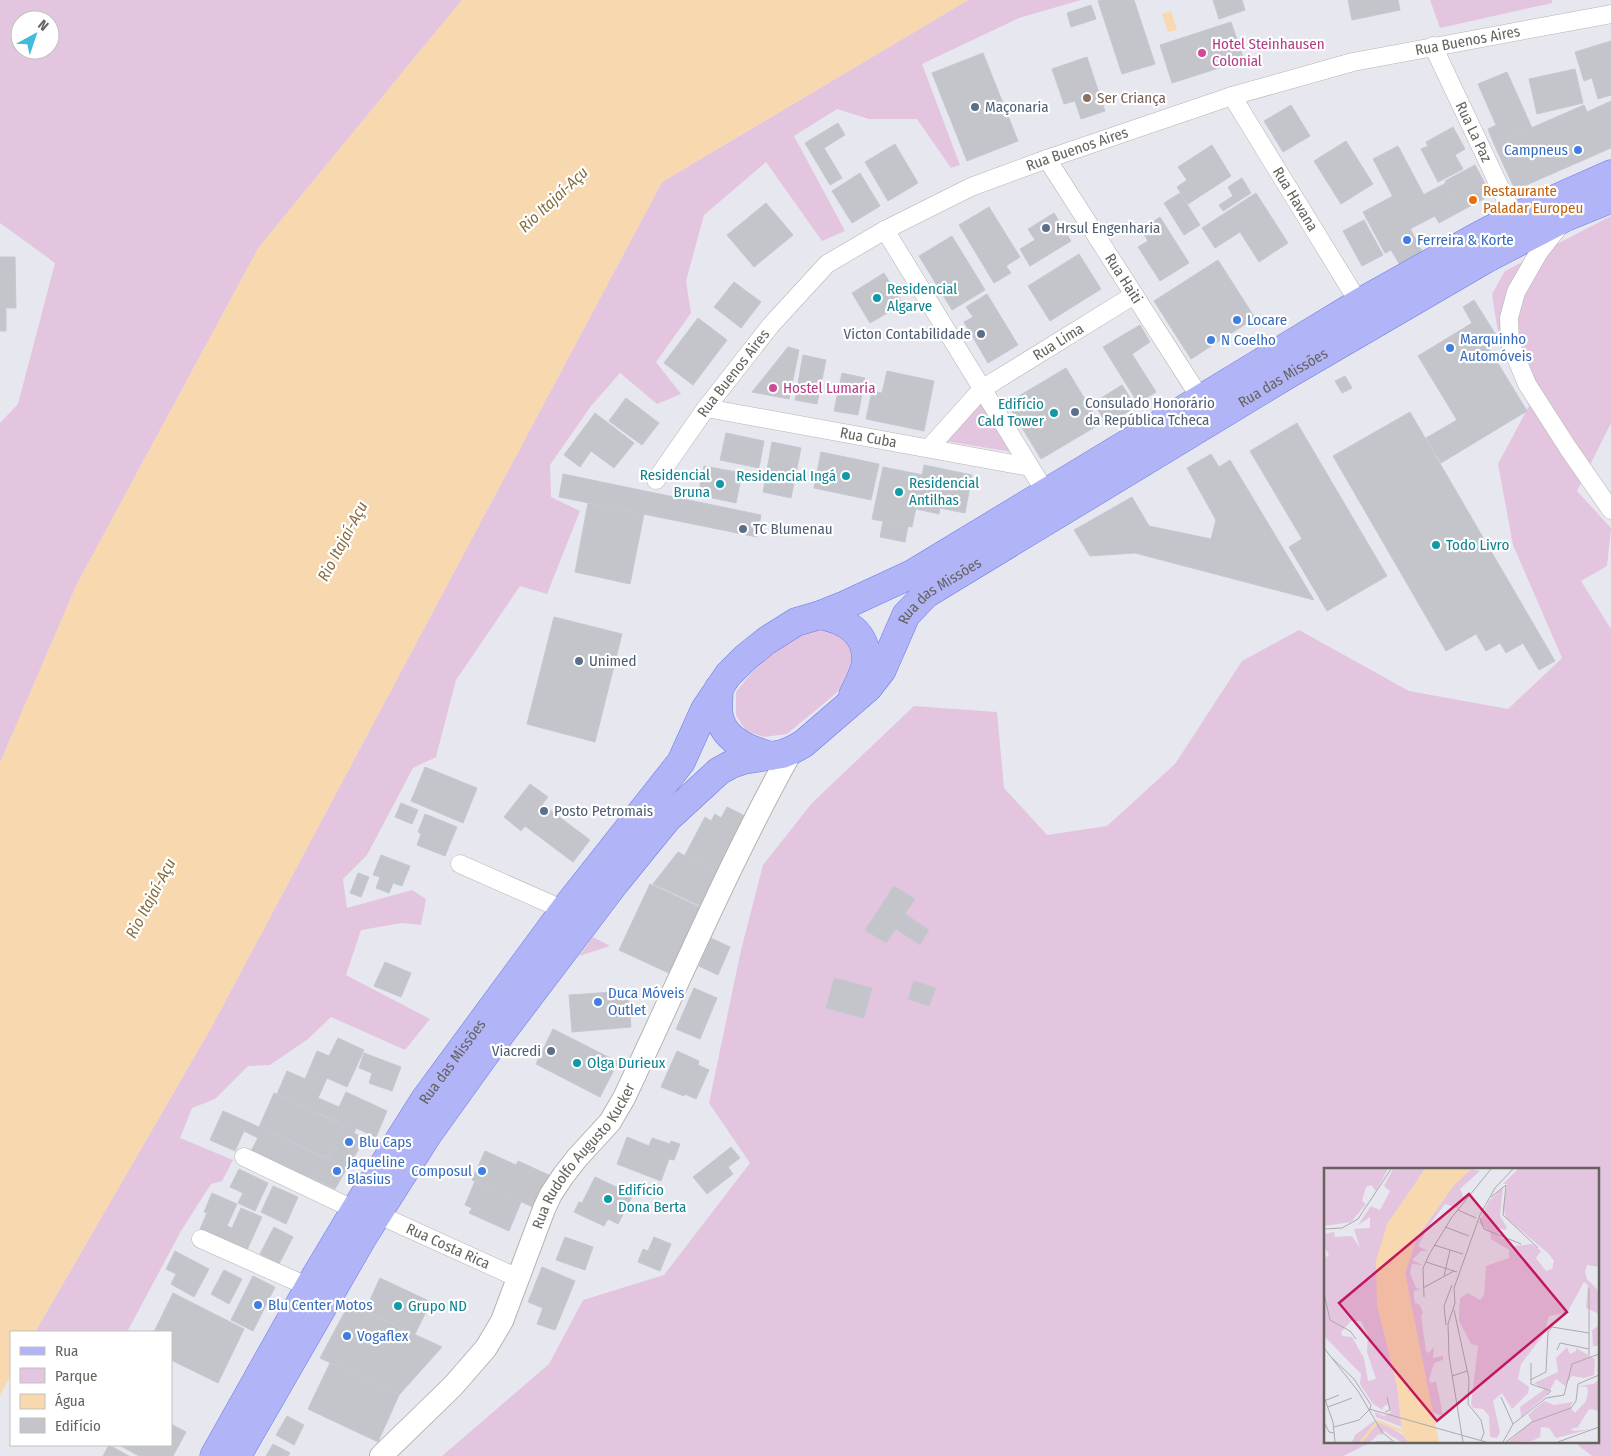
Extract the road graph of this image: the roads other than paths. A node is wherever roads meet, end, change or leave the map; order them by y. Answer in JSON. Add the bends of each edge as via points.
{"nodes":[{"id":1,"x":1611,"y":14,"type":"edge"},
{"id":2,"x":1433,"y":46,"type":"junction"},
{"id":3,"x":1232,"y":96,"type":"junction"},
{"id":4,"x":1047,"y":159,"type":"junction"},
{"id":5,"x":1611,"y":174,"type":"edge"},
{"id":6,"x":1611,"y":199,"type":"edge"},
{"id":7,"x":1514,"y":217,"type":"junction"},
{"id":8,"x":1566,"y":217,"type":"junction"},
{"id":9,"x":885,"y":230,"type":"junction"},
{"id":10,"x":1134,"y":295,"type":"junction"},
{"id":11,"x":1360,"y":304,"type":"junction"},
{"id":12,"x":1353,"y":337,"type":"junction"},
{"id":13,"x":982,"y":388,"type":"junction"},
{"id":14,"x":1201,"y":399,"type":"junction"},
{"id":15,"x":706,"y":408,"type":"junction"},
{"id":16,"x":929,"y":448,"type":"junction"},
{"id":17,"x":1030,"y":467,"type":"junction"},
{"id":18,"x":656,"y":480,"type":"dead end"},
{"id":19,"x":1046,"y":493,"type":"junction"},
{"id":20,"x":1611,"y":510,"type":"edge"},
{"id":21,"x":820,"y":615,"type":"junction"},
{"id":22,"x":719,"y":688,"type":"junction"},
{"id":23,"x":848,"y":705,"type":"junction"},
{"id":24,"x":781,"y":753,"type":"junction"},
{"id":25,"x":460,"y":864,"type":"dead end"},
{"id":26,"x":564,"y":910,"type":"junction"},
{"id":27,"x":244,"y":1157,"type":"dead end"},
{"id":28,"x":366,"y":1212,"type":"junction"},
{"id":29,"x":201,"y":1239,"type":"dead end"},
{"id":30,"x":518,"y":1278,"type":"junction"},
{"id":31,"x":309,"y":1287,"type":"junction"},
{"id":32,"x":214,"y":1456,"type":"edge"},
{"id":33,"x":237,"y":1456,"type":"edge"},
{"id":34,"x":381,"y":1456,"type":"edge"}],
"edges":[{"from":1,"to":2,"type":"street","name":"Rua Buenos Aires"},
{"from":2,"to":3,"type":"street","name":"Rua Buenos Aires","via":[[1353,62]]},
{"from":2,"to":7,"type":"street","name":"Rua La Paz"},
{"from":3,"to":4,"type":"street","name":"Rua Buenos Aires"},
{"from":3,"to":11,"type":"street","name":"Rua Havana"},
{"from":4,"to":9,"type":"street","name":"Rua Buenos Aires","via":[[971,187]]},
{"from":4,"to":10,"type":"street","name":"Rua Haiti"},
{"from":5,"to":7,"type":"main road","name":"Rua das Missões"},
{"from":6,"to":8,"type":"main road","name":"Rua das Missões"},
{"from":7,"to":11,"type":"main road","name":"Rua das Missões"},
{"from":8,"to":12,"type":"main road","name":"Rua das Missões","via":[[1486,259]]},
{"from":8,"to":20,"type":"street","via":[[1539,252],[1516,292],[1509,318],[1510,343],[1527,384]]},
{"from":9,"to":13,"type":"street"},
{"from":9,"to":15,"type":"street","name":"Rua Buenos Aires","via":[[827,264],[771,325]]},
{"from":10,"to":13,"type":"street","name":"Rua Lima"},
{"from":10,"to":14,"type":"street","name":"Rua Haiti"},
{"from":11,"to":12,"type":"main road","via":[[1360,318]]},
{"from":11,"to":14,"type":"main road","name":"Rua das Missões"},
{"from":12,"to":23,"type":"main road","name":"Rua das Missões","via":[[926,594],[906,615],[882,670],[868,688]]},
{"from":13,"to":16,"type":"street","name":"Rua Lima"},
{"from":13,"to":17,"type":"street"},
{"from":14,"to":19,"type":"main road","name":"Rua das Missões"},
{"from":15,"to":16,"type":"street","name":"Rua Cuba"},
{"from":15,"to":18,"type":"street","name":"Rua Buenos Aires"},
{"from":16,"to":17,"type":"street","name":"Rua Cuba"},
{"from":17,"to":19,"type":"street"},
{"from":19,"to":21,"type":"main road","name":"Rua das Missões","via":[[912,574]]},
{"from":21,"to":22,"type":"main road","via":[[796,622],[766,641],[746,657]]},
{"from":21,"to":23,"type":"main road","via":[[837,618],[849,625],[864,648],[866,662]]},
{"from":22,"to":24,"type":"main road","via":[[720,715],[725,730],[753,751]]},
{"from":22,"to":26,"type":"main road","name":"Rua das Missões","via":[[705,709],[681,762]]},
{"from":23,"to":24,"type":"main road","via":[[803,744]]},
{"from":24,"to":28,"type":"main road","name":"Rua das Missões","via":[[744,760],[719,771],[667,819]]},
{"from":24,"to":30,"type":"street","name":"Rua Rudolfo Augusto Kucker","via":[[770,790],[624,1098],[610,1122],[577,1158],[551,1194]]},
{"from":25,"to":26,"type":"street"},
{"from":26,"to":28,"type":"main road","name":"Rua das Missões","via":[[425,1099]]},
{"from":27,"to":28,"type":"street","name":"Rua Costa Rica"},
{"from":28,"to":30,"type":"street","name":"Rua Costa Rica"},
{"from":28,"to":31,"type":"main road","name":"Rua das Missões"},
{"from":28,"to":33,"type":"main road","name":"Rua das Missões","via":[[309,1328]]},
{"from":29,"to":31,"type":"street"},
{"from":30,"to":34,"type":"street","name":"Rua Rudolfo Augusto Kucker","via":[[502,1321],[486,1348],[453,1386]]},
{"from":31,"to":32,"type":"main road","name":"Rua das Missões"}]}
